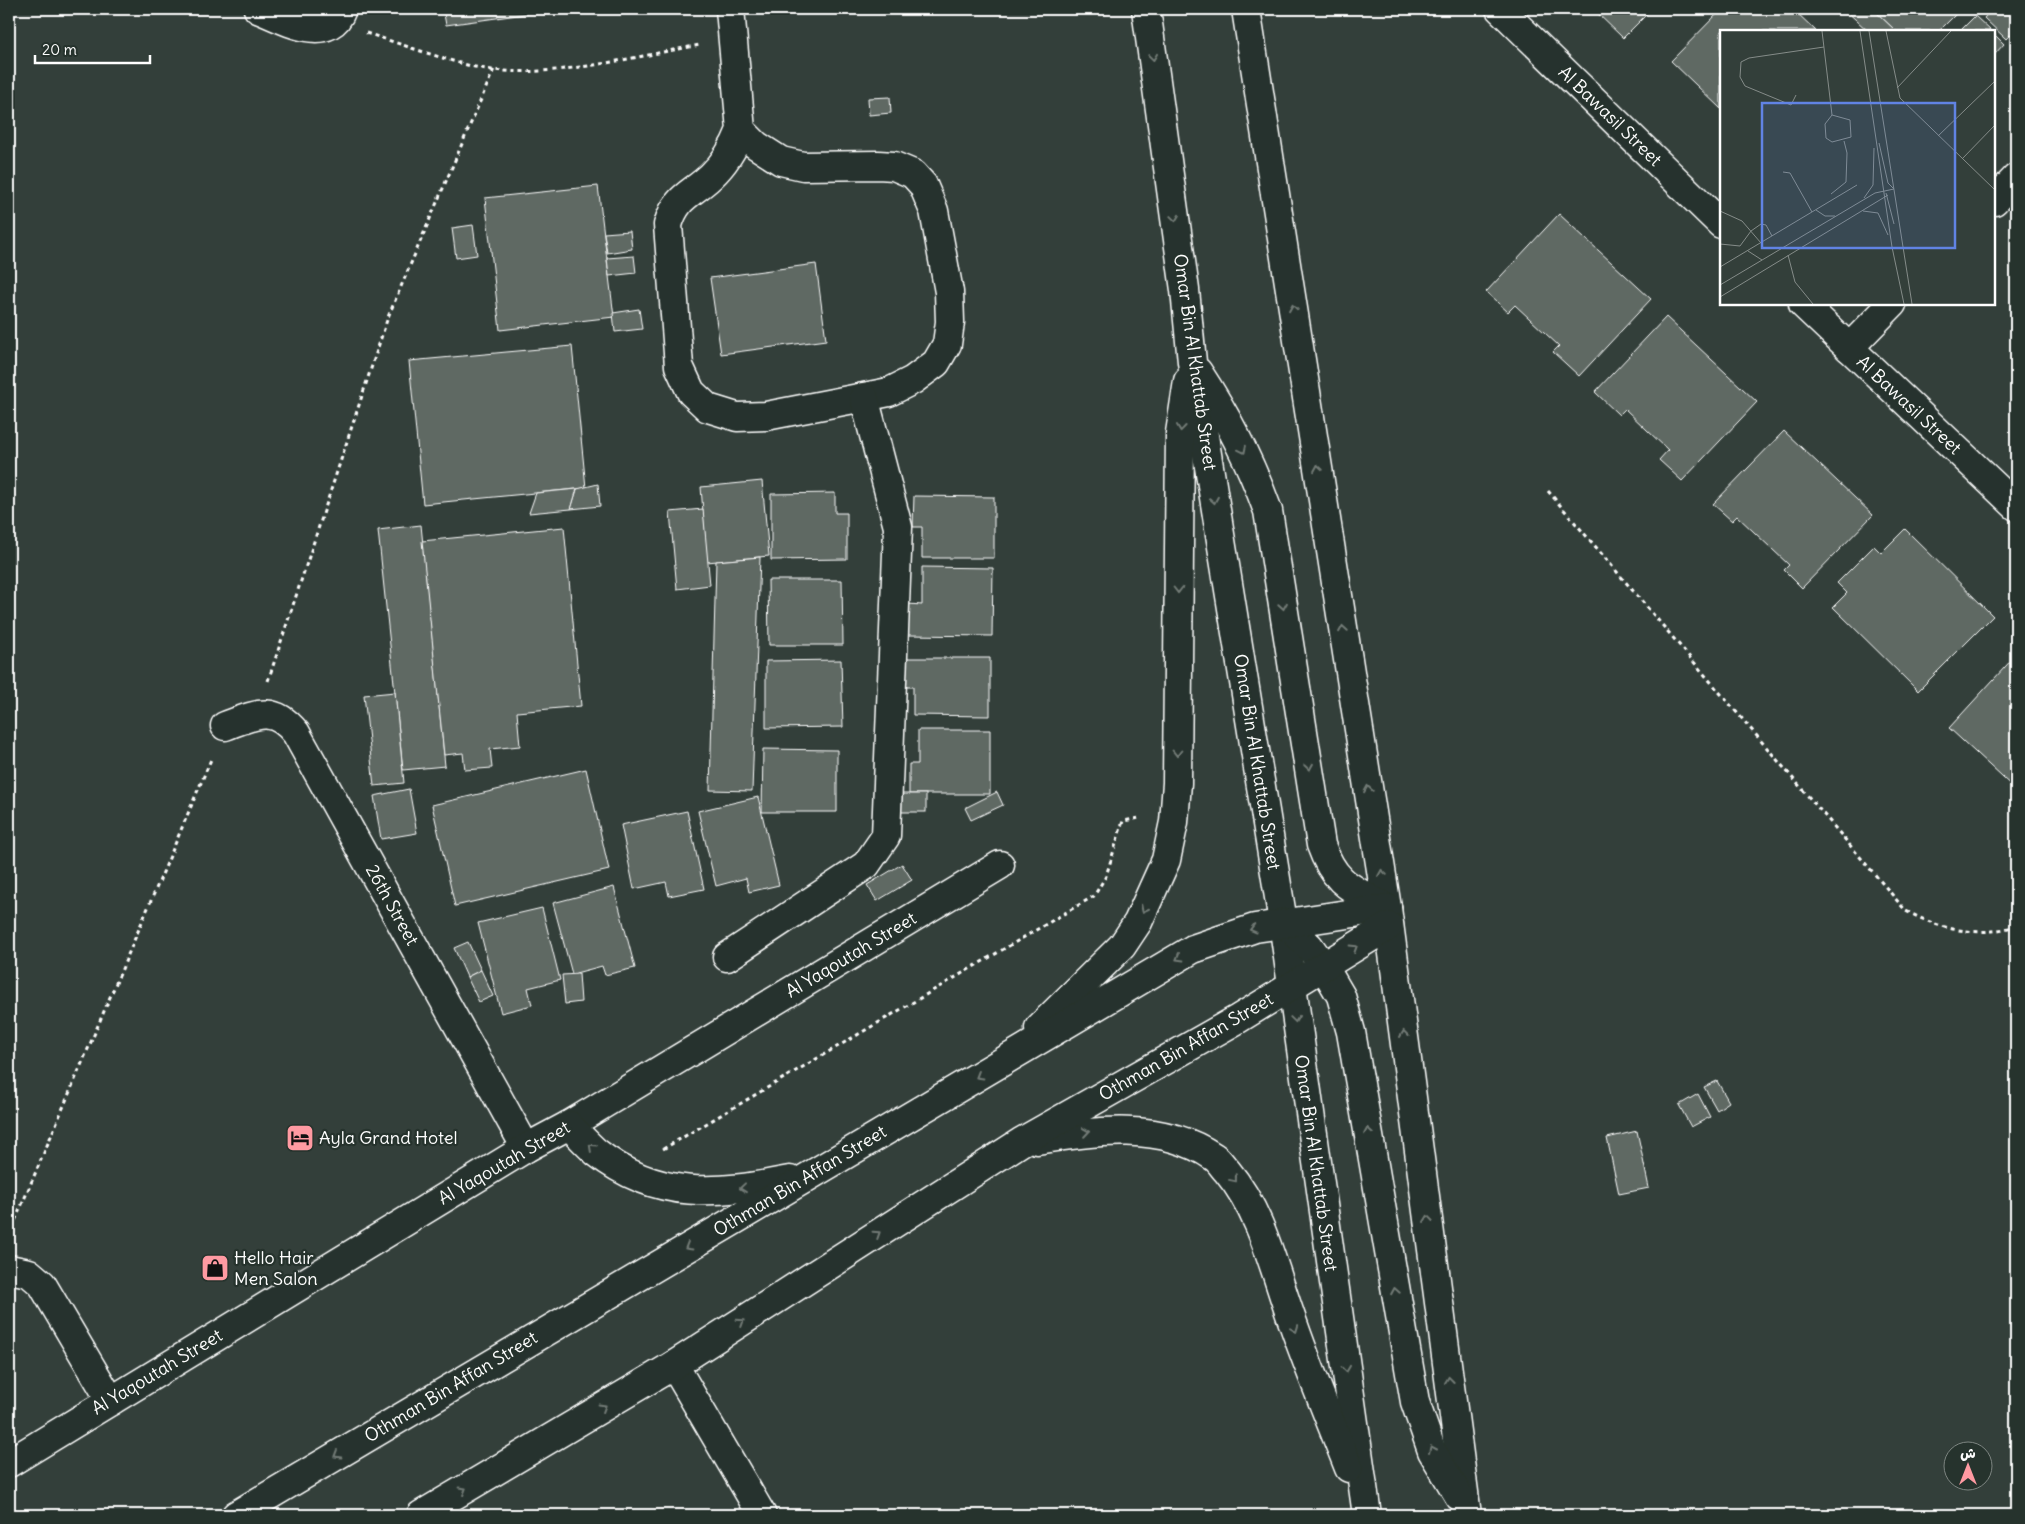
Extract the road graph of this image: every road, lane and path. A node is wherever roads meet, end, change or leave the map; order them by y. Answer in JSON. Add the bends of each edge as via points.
{"nodes":[{"id":1,"x":258,"y":9,"type":"edge"},
{"id":2,"x":730,"y":9,"type":"edge"},
{"id":3,"x":1146,"y":9,"type":"edge"},
{"id":4,"x":1246,"y":9,"type":"edge"},
{"id":5,"x":1500,"y":9,"type":"edge"},
{"id":6,"x":339,"y":16,"type":"edge"},
{"id":7,"x":733,"y":39,"type":"junction"},
{"id":8,"x":494,"y":69,"type":"junction"},
{"id":9,"x":741,"y":130,"type":"junction"},
{"id":10,"x":2016,"y":178,"type":"edge"},
{"id":11,"x":1995,"y":200,"type":"edge"},
{"id":12,"x":1720,"y":223,"type":"edge"},
{"id":13,"x":1804,"y":305,"type":"edge"},
{"id":14,"x":1891,"y":305,"type":"edge"},
{"id":15,"x":1848,"y":348,"type":"junction"},
{"id":16,"x":1192,"y":362,"type":"junction"},
{"id":17,"x":864,"y":397,"type":"junction"},
{"id":18,"x":1548,"y":491,"type":"dead end"},
{"id":19,"x":2016,"y":506,"type":"edge"},
{"id":20,"x":256,"y":715,"type":"junction"},
{"id":21,"x":225,"y":726,"type":"joint"},
{"id":22,"x":1174,"y":822,"type":"junction"},
{"id":23,"x":1000,"y":865,"type":"dead end"},
{"id":24,"x":1388,"y":917,"type":"junction"},
{"id":25,"x":1283,"y":922,"type":"junction"},
{"id":26,"x":2016,"y":926,"type":"edge"},
{"id":27,"x":727,"y":957,"type":"dead end"},
{"id":28,"x":1324,"y":967,"type":"junction"},
{"id":29,"x":1290,"y":986,"type":"junction"},
{"id":30,"x":1009,"y":1058,"type":"junction"},
{"id":31,"x":569,"y":1125,"type":"junction"},
{"id":32,"x":1021,"y":1142,"type":"junction"},
{"id":33,"x":526,"y":1148,"type":"junction"},
{"id":34,"x":625,"y":1172,"type":"junction"},
{"id":35,"x":809,"y":1176,"type":"junction"},
{"id":36,"x":9,"y":1235,"type":"edge"},
{"id":37,"x":9,"y":1269,"type":"edge"},
{"id":38,"x":674,"y":1365,"type":"junction"},
{"id":39,"x":111,"y":1401,"type":"junction"},
{"id":40,"x":9,"y":1463,"type":"edge"},
{"id":41,"x":1466,"y":1511,"type":"edge"},
{"id":42,"x":1367,"y":1514,"type":"edge"},
{"id":43,"x":236,"y":1515,"type":"edge"},
{"id":44,"x":421,"y":1515,"type":"edge"},
{"id":45,"x":762,"y":1515,"type":"edge"}],
"edges":[{"from":1,"to":6,"type":"main road","via":[[308,28],[326,28]]},
{"from":2,"to":7,"type":"main road"},
{"from":3,"to":16,"type":"main road","name":"Omar Bin Al Khattab Street","one_way":true},
{"from":24,"to":4,"type":"main road","one_way":true},
{"from":5,"to":12,"type":"main road","name":"Al Bawasil Street"},
{"from":6,"to":8,"type":"path","via":[[472,66]]},
{"from":7,"to":8,"type":"path","via":[[562,69]]},
{"from":7,"to":9,"type":"main road"},
{"from":8,"to":20,"type":"path","via":[[388,317]]},
{"from":9,"to":17,"type":"main road","via":[[756,145],[781,161],[803,166],[894,166],[913,174],[923,185],[934,211],[949,292],[947,344],[936,363],[913,380],[889,392]]},
{"from":9,"to":17,"type":"main road","via":[[724,163],[673,209],[668,225],[679,366],[683,375],[692,392],[708,408],[737,417],[766,416]]},
{"from":10,"to":11,"type":"main road"},
{"from":13,"to":15,"type":"main road","name":"Al Bawasil Street"},
{"from":14,"to":15,"type":"main road"},
{"from":15,"to":19,"type":"main road","name":"Al Bawasil Street"},
{"from":16,"to":22,"type":"main road","one_way":true,"via":[[1184,394],[1180,433]]},
{"from":16,"to":24,"type":"main road","one_way":true,"via":[[1227,417],[1268,511],[1321,844],[1327,863],[1340,880]]},
{"from":16,"to":25,"type":"main road","name":"Omar Bin Al Khattab Street","one_way":true},
{"from":17,"to":27,"type":"main road","via":[[898,527],[886,836],[866,865]]},
{"from":18,"to":26,"type":"path","via":[[1906,911],[1950,930],[1974,933]]},
{"from":20,"to":21,"type":"main road","name":"26th Street"},
{"from":20,"to":33,"type":"main road","name":"26th Street","via":[[280,717],[296,734]]},
{"from":21,"to":36,"type":"path"},
{"from":22,"to":30,"type":"main road","one_way":true,"via":[[1158,881],[1122,946]]},
{"from":22,"to":34,"type":"path","via":[[1134,818],[1123,821],[1106,876],[1094,896]]},
{"from":23,"to":31,"type":"main road","name":"Al Yaqoutah Street"},
{"from":24,"to":25,"type":"main road","name":"Othman Bin Affan Street"},
{"from":28,"to":24,"type":"main road","name":"Othman Bin Affan Street","one_way":true},
{"from":41,"to":24,"type":"main road","one_way":true},
{"from":25,"to":28,"type":"main road","via":[[1309,946]]},
{"from":25,"to":29,"type":"main road","name":"Omar Bin Al Khattab Street"},
{"from":25,"to":30,"type":"main road","name":"Othman Bin Affan Street","one_way":true,"via":[[1193,949]]},
{"from":28,"to":29,"type":"main road","name":"Othman Bin Affan Street"},
{"from":41,"to":28,"type":"main road","one_way":true,"via":[[1432,1451],[1415,1402],[1351,1032],[1341,996]]},
{"from":29,"to":32,"type":"main road","name":"Othman Bin Affan Street","via":[[1238,1020]]},
{"from":29,"to":42,"type":"main road","name":"Omar Bin Al Khattab Street","one_way":true},
{"from":30,"to":35,"type":"main road","name":"Othman Bin Affan Street","one_way":true},
{"from":31,"to":33,"type":"main road","name":"Al Yaqoutah Street"},
{"from":34,"to":31,"type":"main road","one_way":true,"via":[[596,1152]]},
{"from":38,"to":32,"type":"main road","name":"Othman Bin Affan Street","one_way":true},
{"from":32,"to":42,"type":"main road","one_way":true,"via":[[1094,1131],[1138,1131],[1183,1142],[1215,1157],[1242,1189],[1264,1235],[1293,1323]]},
{"from":33,"to":39,"type":"main road","name":"Al Yaqoutah Street"},
{"from":35,"to":34,"type":"main road","one_way":true,"via":[[706,1192],[660,1186]]},
{"from":35,"to":43,"type":"main road","name":"Othman Bin Affan Street","one_way":true},
{"from":37,"to":39,"type":"main road","via":[[29,1273],[42,1284]]},
{"from":44,"to":38,"type":"main road","name":"Othman Bin Affan Street","one_way":true},
{"from":38,"to":45,"type":"main road"},
{"from":39,"to":40,"type":"main road","name":"Al Yaqoutah Street"}]}
